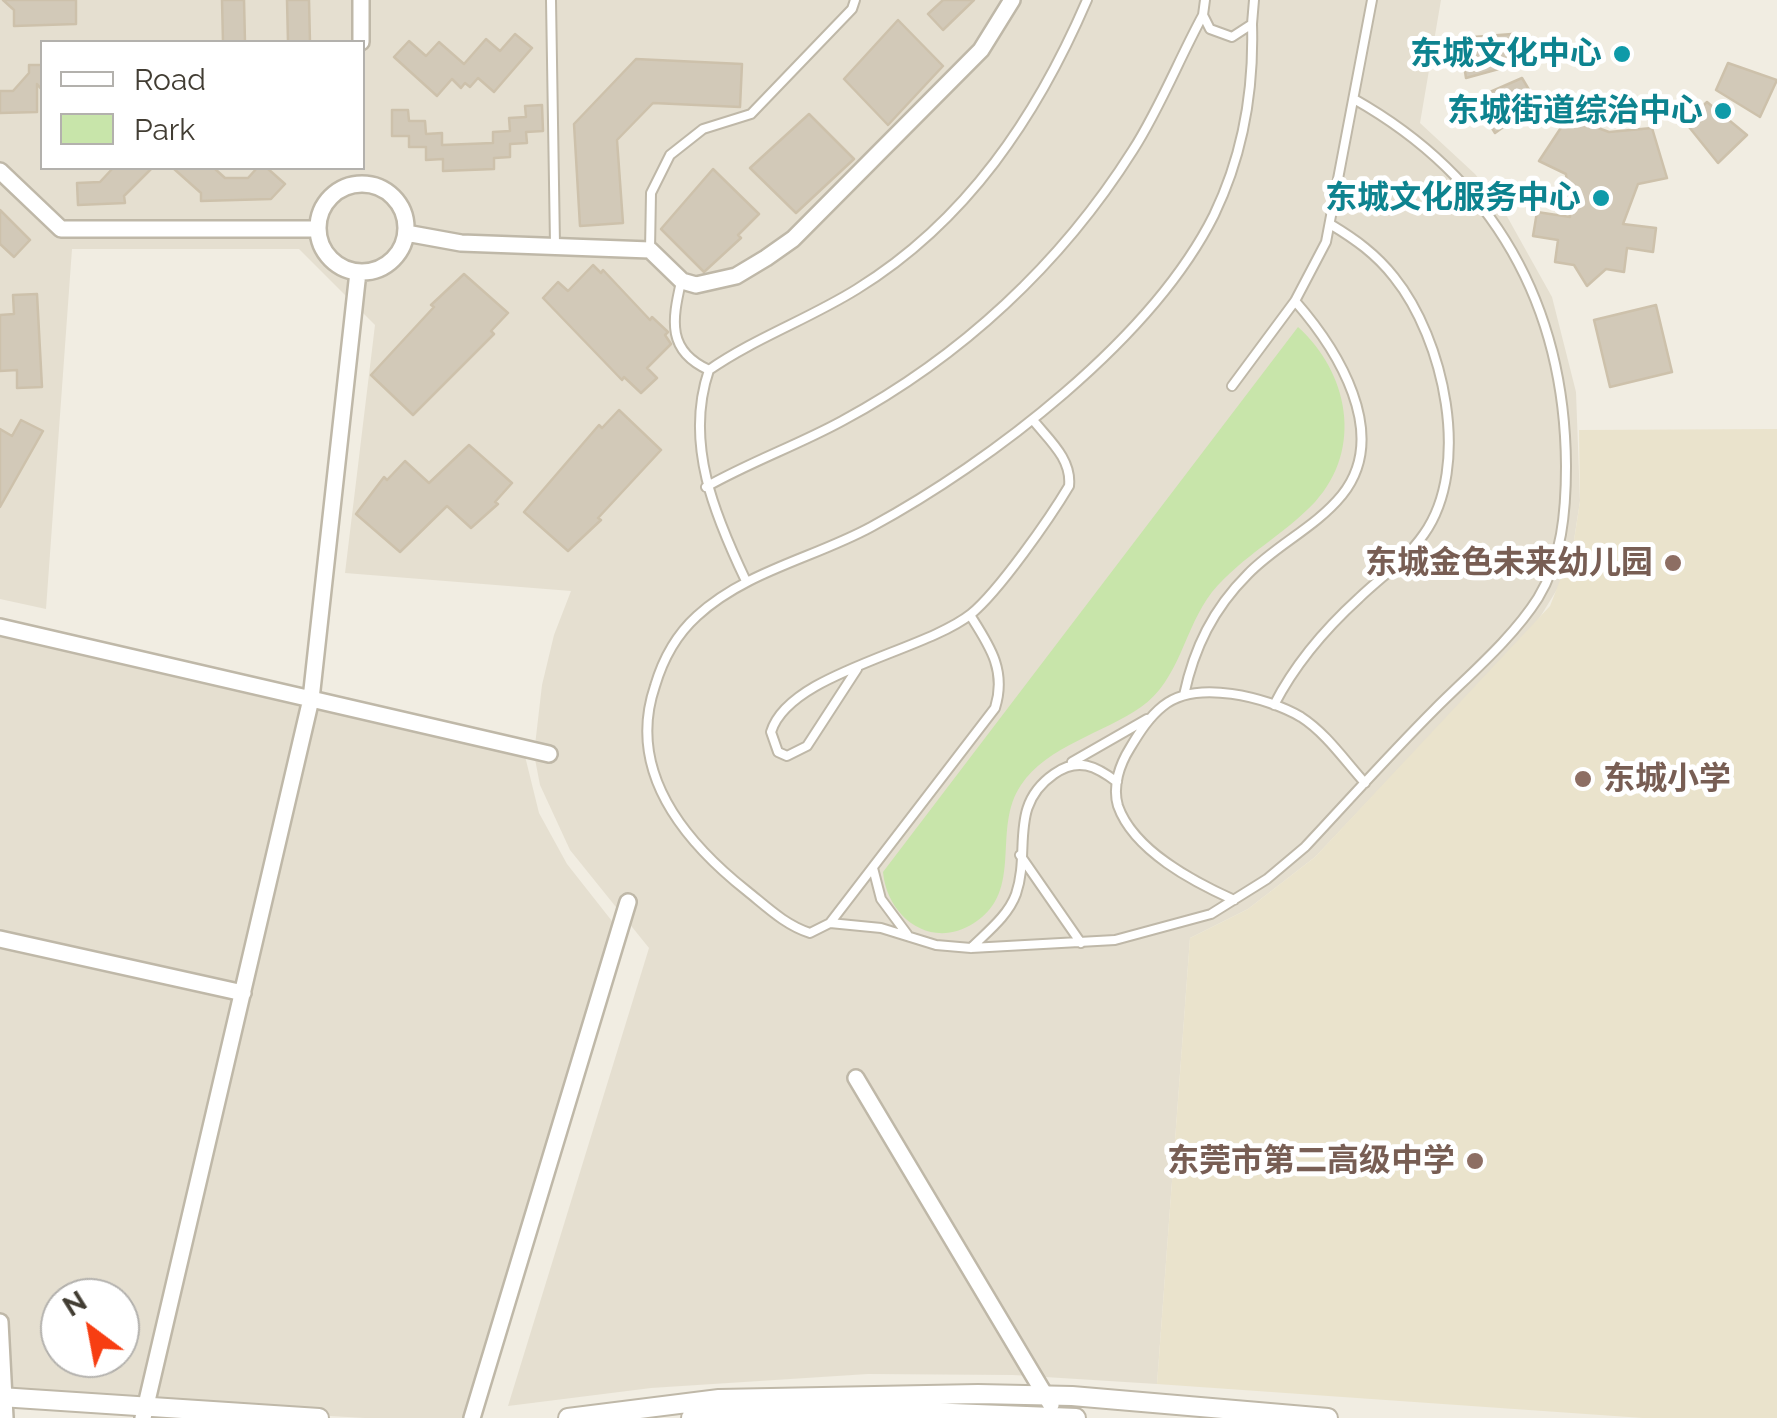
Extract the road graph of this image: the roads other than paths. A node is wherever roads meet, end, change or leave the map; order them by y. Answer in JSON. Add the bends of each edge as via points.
{"nodes":[{"id":1,"x":361,"y":0,"type":"edge"},
{"id":2,"x":551,"y":0,"type":"edge"},
{"id":3,"x":855,"y":0,"type":"edge"},
{"id":4,"x":1012,"y":0,"type":"edge"},
{"id":5,"x":1087,"y":0,"type":"edge"},
{"id":6,"x":1205,"y":0,"type":"edge"},
{"id":7,"x":1254,"y":0,"type":"edge"},
{"id":8,"x":1372,"y":0,"type":"edge"},
{"id":9,"x":1203,"y":15,"type":"junction"},
{"id":10,"x":1252,"y":24,"type":"junction"},
{"id":11,"x":361,"y":40,"type":"edge"},
{"id":12,"x":1354,"y":99,"type":"junction"},
{"id":13,"x":361,"y":170,"type":"edge"},
{"id":14,"x":0,"y":171,"type":"edge"},
{"id":15,"x":361,"y":185,"type":"junction"},
{"id":16,"x":1330,"y":224,"type":"junction"},
{"id":17,"x":318,"y":228,"type":"junction"},
{"id":18,"x":406,"y":233,"type":"junction"},
{"id":19,"x":554,"y":244,"type":"junction"},
{"id":20,"x":650,"y":250,"type":"junction"},
{"id":21,"x":358,"y":272,"type":"junction"},
{"id":22,"x":682,"y":281,"type":"junction"},
{"id":23,"x":1296,"y":301,"type":"junction"},
{"id":24,"x":709,"y":370,"type":"junction"},
{"id":25,"x":1232,"y":386,"type":"dead end"},
{"id":26,"x":1032,"y":420,"type":"junction"},
{"id":27,"x":706,"y":487,"type":"junction"},
{"id":28,"x":746,"y":581,"type":"junction"},
{"id":29,"x":970,"y":614,"type":"junction"},
{"id":30,"x":0,"y":627,"type":"edge"},
{"id":31,"x":857,"y":669,"type":"junction"},
{"id":32,"x":1184,"y":694,"type":"junction"},
{"id":33,"x":311,"y":699,"type":"junction"},
{"id":34,"x":1274,"y":705,"type":"junction"},
{"id":35,"x":1151,"y":717,"type":"junction"},
{"id":36,"x":548,"y":754,"type":"dead end"},
{"id":37,"x":1062,"y":768,"type":"junction"},
{"id":38,"x":1116,"y":782,"type":"junction"},
{"id":39,"x":1364,"y":783,"type":"junction"},
{"id":40,"x":1020,"y":856,"type":"junction"},
{"id":41,"x":873,"y":868,"type":"junction"},
{"id":42,"x":1234,"y":900,"type":"junction"},
{"id":43,"x":628,"y":902,"type":"dead end"},
{"id":44,"x":830,"y":923,"type":"junction"},
{"id":45,"x":910,"y":938,"type":"junction"},
{"id":46,"x":0,"y":939,"type":"edge"},
{"id":47,"x":1082,"y":944,"type":"junction"},
{"id":48,"x":971,"y":948,"type":"junction"},
{"id":49,"x":243,"y":992,"type":"junction"},
{"id":50,"x":856,"y":1078,"type":"dead end"},
{"id":51,"x":0,"y":1322,"type":"edge"},
{"id":52,"x":1047,"y":1395,"type":"junction"},
{"id":53,"x":2,"y":1397,"type":"edge"},
{"id":54,"x":145,"y":1412,"type":"edge"},
{"id":55,"x":1057,"y":1417,"type":"edge"},
{"id":56,"x":5,"y":1418,"type":"edge"},
{"id":57,"x":319,"y":1418,"type":"edge"},
{"id":58,"x":472,"y":1418,"type":"edge"},
{"id":59,"x":568,"y":1418,"type":"edge"},
{"id":60,"x":690,"y":1418,"type":"edge"},
{"id":61,"x":1076,"y":1418,"type":"edge"},
{"id":62,"x":1328,"y":1418,"type":"edge"}],
"edges":[{"from":1,"to":11,"type":"street"},
{"from":2,"to":19,"type":"lane"},
{"from":3,"to":20,"type":"lane","via":[[751,114],[703,129],[670,156],[651,192]]},
{"from":4,"to":22,"type":"street","via":[[981,50],[793,239],[736,276],[696,285]]},
{"from":5,"to":24,"type":"lane","via":[[1027,119],[953,211],[861,287]]},
{"from":6,"to":9,"type":"lane"},
{"from":7,"to":10,"type":"lane"},
{"from":8,"to":12,"type":"lane"},
{"from":9,"to":10,"type":"lane","via":[[1224,37]]},
{"from":9,"to":27,"type":"lane","via":[[1136,146],[1071,239],[1026,285],[982,326],[886,395]]},
{"from":10,"to":26,"type":"lane","via":[[1248,108],[1214,215],[1148,307]]},
{"from":12,"to":16,"type":"lane"},
{"from":12,"to":39,"type":"lane","via":[[1432,150],[1514,252],[1550,342],[1566,445],[1559,544],[1538,598]]},
{"from":13,"to":15,"type":"street"},
{"from":14,"to":17,"type":"street","via":[[60,228]]},
{"from":15,"to":17,"type":"street","via":[[326,204]]},
{"from":15,"to":18,"type":"street","via":[[394,198]]},
{"from":16,"to":23,"type":"lane"},
{"from":16,"to":34,"type":"lane","via":[[1376,256],[1422,322],[1444,389],[1445,477],[1436,516],[1423,536],[1334,622]]},
{"from":17,"to":21,"type":"street","via":[[328,256]]},
{"from":18,"to":19,"type":"street","via":[[461,243]]},
{"from":18,"to":21,"type":"street","via":[[386,265]]},
{"from":19,"to":20,"type":"street"},
{"from":20,"to":22,"type":"street"},
{"from":21,"to":33,"type":"street"},
{"from":22,"to":24,"type":"lane","via":[[674,313],[677,342],[688,360]]},
{"from":23,"to":25,"type":"lane"},
{"from":23,"to":32,"type":"lane","via":[[1348,378],[1360,432],[1353,478],[1220,607],[1196,649]]},
{"from":24,"to":27,"type":"lane","via":[[702,441]]},
{"from":26,"to":28,"type":"lane","via":[[925,497]]},
{"from":26,"to":29,"type":"lane","via":[[1064,458],[1069,486]]},
{"from":27,"to":28,"type":"lane"},
{"from":28,"to":44,"type":"lane","via":[[696,617],[662,666],[650,700],[652,773],[666,806],[724,873],[792,927],[810,933]]},
{"from":29,"to":31,"type":"lane"},
{"from":29,"to":41,"type":"lane","via":[[996,657],[995,708]]},
{"from":30,"to":33,"type":"street"},
{"from":31,"to":31,"type":"lane","via":[[785,705],[772,732],[778,752],[787,756],[807,746]]},
{"from":32,"to":34,"type":"lane"},
{"from":32,"to":35,"type":"lane"},
{"from":33,"to":36,"type":"street"},
{"from":33,"to":49,"type":"street"},
{"from":34,"to":39,"type":"lane","via":[[1304,720]]},
{"from":35,"to":37,"type":"lane"},
{"from":35,"to":38,"type":"lane"},
{"from":37,"to":38,"type":"lane","via":[[1092,765]]},
{"from":37,"to":40,"type":"lane","via":[[1033,793]]},
{"from":38,"to":42,"type":"lane","via":[[1117,802],[1133,830],[1171,865]]},
{"from":39,"to":42,"type":"lane","via":[[1305,847]]},
{"from":40,"to":47,"type":"lane"},
{"from":40,"to":48,"type":"lane","via":[[1014,900]]},
{"from":41,"to":44,"type":"lane"},
{"from":41,"to":45,"type":"lane","via":[[881,899]]},
{"from":42,"to":47,"type":"lane","via":[[1185,924]]},
{"from":43,"to":58,"type":"street"},
{"from":44,"to":45,"type":"lane"},
{"from":45,"to":48,"type":"lane"},
{"from":46,"to":49,"type":"street"},
{"from":47,"to":48,"type":"lane"},
{"from":49,"to":54,"type":"street"},
{"from":50,"to":52,"type":"street"},
{"from":51,"to":53,"type":"street"},
{"from":52,"to":55,"type":"street"},
{"from":52,"to":59,"type":"street","via":[[719,1399]]},
{"from":52,"to":62,"type":"street"},
{"from":53,"to":54,"type":"street"},
{"from":53,"to":56,"type":"street"},
{"from":54,"to":57,"type":"street"},
{"from":55,"to":60,"type":"street","via":[[884,1412]]},
{"from":55,"to":61,"type":"street"}]}
